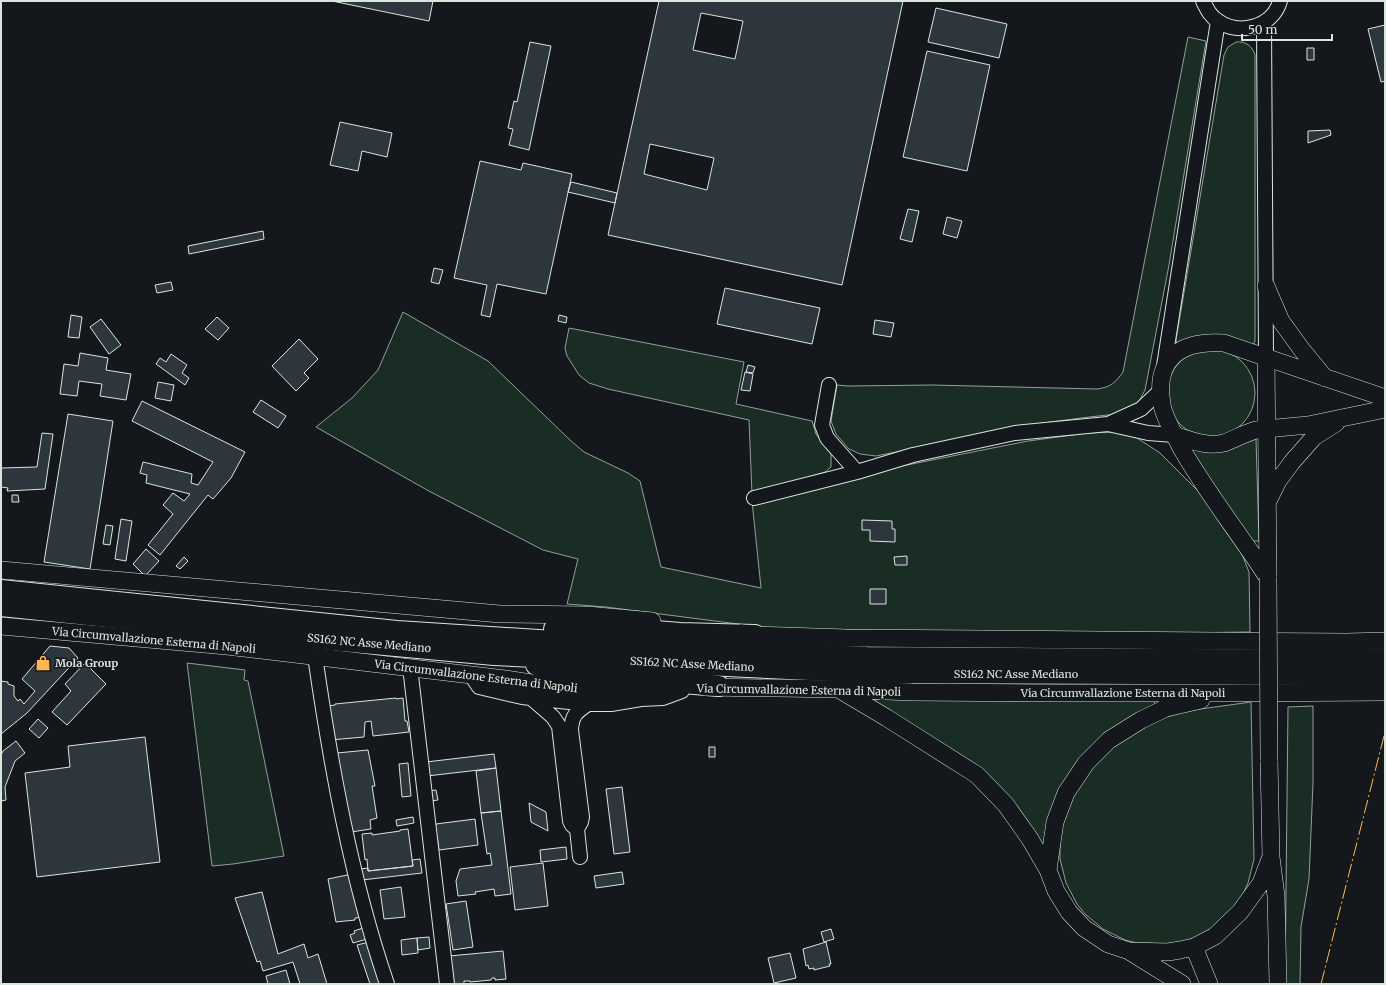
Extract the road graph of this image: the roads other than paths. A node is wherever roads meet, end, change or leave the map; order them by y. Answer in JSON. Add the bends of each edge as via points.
{"nodes":[{"id":1,"x":1280,"y":1,"type":"edge"},
{"id":2,"x":1202,"y":4,"type":"edge"},
{"id":3,"x":1218,"y":22,"type":"junction"},
{"id":4,"x":1264,"y":22,"type":"junction"},
{"id":5,"x":1266,"y":286,"type":"junction"},
{"id":6,"x":1266,"y":357,"type":"junction"},
{"id":7,"x":1164,"y":366,"type":"junction"},
{"id":8,"x":1325,"y":378,"type":"junction"},
{"id":9,"x":829,"y":385,"type":"dead end"},
{"id":10,"x":1161,"y":390,"type":"junction"},
{"id":11,"x":1385,"y":398,"type":"edge"},
{"id":12,"x":1385,"y":409,"type":"edge"},
{"id":13,"x":1348,"y":416,"type":"junction"},
{"id":14,"x":1108,"y":424,"type":"junction"},
{"id":15,"x":1266,"y":430,"type":"junction"},
{"id":16,"x":1174,"y":435,"type":"junction"},
{"id":17,"x":856,"y":472,"type":"junction"},
{"id":18,"x":754,"y":498,"type":"dead end"},
{"id":19,"x":1267,"y":503,"type":"junction"},
{"id":20,"x":1,"y":570,"type":"edge"},
{"id":21,"x":1268,"y":578,"type":"junction"},
{"id":22,"x":1,"y":590,"type":"edge"},
{"id":23,"x":1,"y":606,"type":"edge"},
{"id":24,"x":1,"y":626,"type":"edge"},
{"id":25,"x":397,"y":631,"type":"junction"},
{"id":26,"x":755,"y":635,"type":"junction"},
{"id":27,"x":1384,"y":645,"type":"edge"},
{"id":28,"x":494,"y":655,"type":"junction"},
{"id":29,"x":315,"y":656,"type":"junction"},
{"id":30,"x":410,"y":667,"type":"junction"},
{"id":31,"x":471,"y":675,"type":"junction"},
{"id":32,"x":1385,"y":675,"type":"edge"},
{"id":33,"x":719,"y":686,"type":"junction"},
{"id":34,"x":688,"y":688,"type":"junction"},
{"id":35,"x":838,"y":689,"type":"junction"},
{"id":36,"x":1385,"y":692,"type":"edge"},
{"id":37,"x":1226,"y":694,"type":"junction"},
{"id":38,"x":531,"y":698,"type":"junction"},
{"id":39,"x":588,"y":704,"type":"junction"},
{"id":40,"x":577,"y":829,"type":"junction"},
{"id":41,"x":580,"y":857,"type":"dead end"},
{"id":42,"x":1271,"y":857,"type":"junction"},
{"id":43,"x":1048,"y":870,"type":"junction"},
{"id":44,"x":1194,"y":947,"type":"junction"},
{"id":45,"x":1129,"y":952,"type":"junction"},
{"id":46,"x":1274,"y":980,"type":"edge"},
{"id":47,"x":387,"y":984,"type":"edge"},
{"id":48,"x":447,"y":984,"type":"edge"},
{"id":49,"x":1182,"y":984,"type":"edge"},
{"id":50,"x":1209,"y":984,"type":"edge"}],
"edges":[{"from":1,"to":4,"type":"street","via":[[1273,14]]},
{"from":2,"to":3,"type":"street"},
{"from":3,"to":4,"type":"street","via":[[1241,29]]},
{"from":3,"to":7,"type":"street"},
{"from":4,"to":5,"type":"street"},
{"from":5,"to":6,"type":"street"},
{"from":5,"to":8,"type":"main road","via":[[1281,321]]},
{"from":6,"to":7,"type":"main road","via":[[1224,343],[1208,342],[1176,353]]},
{"from":6,"to":8,"type":"main road"},
{"from":6,"to":15,"type":"main road"},
{"from":7,"to":10,"type":"main road"},
{"from":8,"to":11,"type":"main road"},
{"from":9,"to":17,"type":"street","via":[[822,425],[827,438]]},
{"from":10,"to":14,"type":"street","via":[[1141,409]]},
{"from":10,"to":16,"type":"main road","via":[[1162,406]]},
{"from":12,"to":13,"type":"main road"},
{"from":13,"to":15,"type":"main road","via":[[1308,425]]},
{"from":13,"to":19,"type":"main road","via":[[1314,437],[1278,481]]},
{"from":14,"to":16,"type":"street"},
{"from":14,"to":17,"type":"street","via":[[1015,433],[913,454]]},
{"from":15,"to":16,"type":"main road","via":[[1249,432],[1223,443],[1213,444]]},
{"from":15,"to":19,"type":"main road"},
{"from":16,"to":21,"type":"main road","via":[[1194,470]]},
{"from":17,"to":18,"type":"street"},
{"from":19,"to":21,"type":"main road"},
{"from":20,"to":26,"type":"main road","via":[[500,614],[587,615]]},
{"from":21,"to":42,"type":"main road","bridge":true},
{"from":22,"to":25,"type":"highway","name":"SS162 NC Asse Mediano"},
{"from":23,"to":28,"type":"highway","name":"SS162 NC Asse Mediano"},
{"from":24,"to":29,"type":"main road","name":"Via Circumvallazione Esterna di Napoli"},
{"from":25,"to":26,"type":"highway","via":[[619,628]]},
{"from":25,"to":27,"type":"highway","name":"SS162 NC Asse Mediano","via":[[663,648],[867,657],[1344,660]]},
{"from":26,"to":27,"type":"main road","via":[[1347,642]]},
{"from":28,"to":32,"type":"highway","name":"SS162 NC Asse Mediano","via":[[872,673]]},
{"from":28,"to":33,"type":"highway","via":[[572,674]]},
{"from":29,"to":30,"type":"main road","name":"Via Circumvallazione Esterna di Napoli"},
{"from":29,"to":47,"type":"street","via":[[328,743],[354,871]]},
{"from":30,"to":31,"type":"main road","name":"Via Circumvallazione Esterna di Napoli"},
{"from":30,"to":48,"type":"street"},
{"from":31,"to":34,"type":"main road","name":"Via Circumvallazione Esterna di Napoli","via":[[570,689],[624,692]]},
{"from":31,"to":38,"type":"street","via":[[479,687]]},
{"from":33,"to":34,"type":"main road","name":"Via Circumvallazione Esterna di Napoli"},
{"from":33,"to":35,"type":"main road","name":"Via Circumvallazione Esterna di Napoli"},
{"from":34,"to":39,"type":"street","via":[[663,698]]},
{"from":35,"to":37,"type":"main road","name":"Via Circumvallazione Esterna di Napoli"},
{"from":35,"to":43,"type":"main road","via":[[977,775],[1006,805]]},
{"from":36,"to":37,"type":"main road","name":"Via Circumvallazione Esterna di Napoli"},
{"from":37,"to":43,"type":"main road","via":[[1166,708],[1109,740],[1086,763],[1066,793],[1055,822]]},
{"from":38,"to":39,"type":"street"},
{"from":38,"to":40,"type":"street","via":[[553,717],[559,726],[570,821]]},
{"from":39,"to":40,"type":"street","via":[[576,711],[571,730],[582,817]]},
{"from":40,"to":41,"type":"street"},
{"from":42,"to":44,"type":"main road","via":[[1261,883],[1240,912],[1215,936]]},
{"from":42,"to":46,"type":"main road","via":[[1276,896]]},
{"from":43,"to":45,"type":"main road","via":[[1056,891],[1069,912],[1084,928],[1108,944]]},
{"from":44,"to":45,"type":"main road","via":[[1168,952]]},
{"from":44,"to":50,"type":"main road"},
{"from":45,"to":49,"type":"main road"}]}
